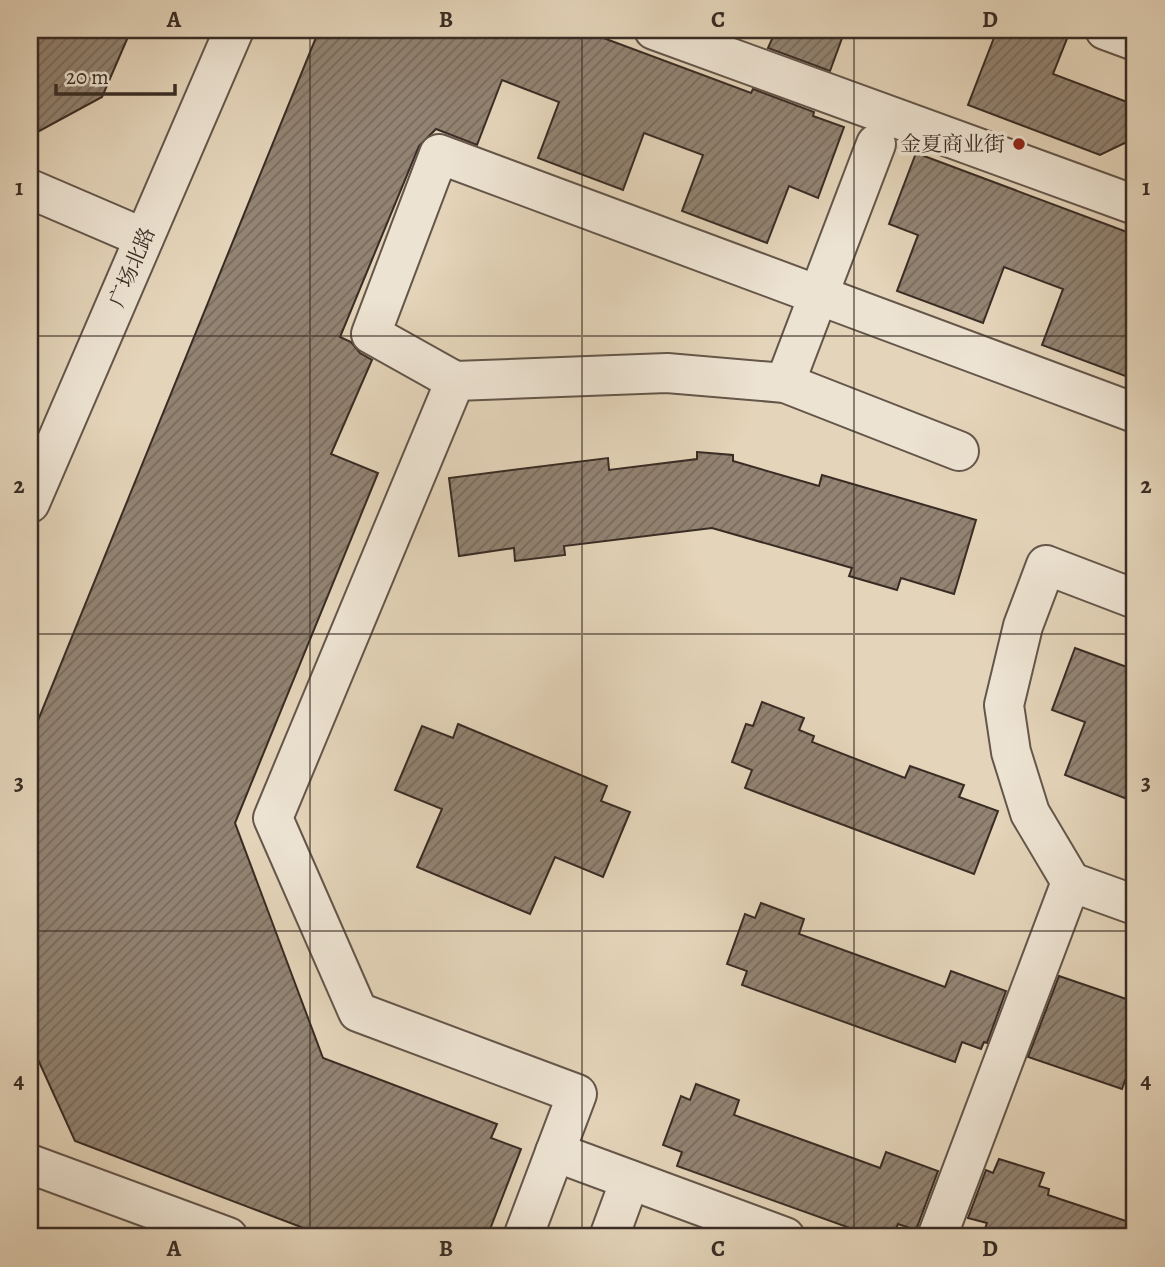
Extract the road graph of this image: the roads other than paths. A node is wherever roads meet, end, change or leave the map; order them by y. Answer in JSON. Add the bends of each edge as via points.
{"nodes":[{"id":1,"x":234,"y":30,"type":"edge"},
{"id":2,"x":654,"y":30,"type":"edge"},
{"id":3,"x":1105,"y":30,"type":"edge"},
{"id":4,"x":1135,"y":41,"type":"edge"},
{"id":5,"x":876,"y":144,"type":"dead end"},
{"id":6,"x":30,"y":189,"type":"edge"},
{"id":7,"x":1135,"y":205,"type":"edge"},
{"id":8,"x":144,"y":238,"type":"junction"},
{"id":9,"x":818,"y":295,"type":"junction"},
{"id":10,"x":455,"y":381,"type":"junction"},
{"id":11,"x":785,"y":383,"type":"junction"},
{"id":12,"x":1135,"y":413,"type":"edge"},
{"id":13,"x":959,"y":451,"type":"dead end"},
{"id":14,"x":30,"y":503,"type":"edge"},
{"id":15,"x":1135,"y":599,"type":"edge"},
{"id":16,"x":1071,"y":882,"type":"junction"},
{"id":17,"x":1135,"y":905,"type":"edge"},
{"id":18,"x":555,"y":1152,"type":"junction"},
{"id":19,"x":30,"y":1164,"type":"edge"},
{"id":20,"x":630,"y":1180,"type":"junction"},
{"id":21,"x":228,"y":1237,"type":"edge"},
{"id":22,"x":523,"y":1237,"type":"edge"},
{"id":23,"x":609,"y":1237,"type":"edge"},
{"id":24,"x":785,"y":1237,"type":"edge"},
{"id":25,"x":937,"y":1237,"type":"edge"}],
"edges":[{"from":1,"to":8,"type":"street","name":"广场北路"},
{"from":2,"to":7,"type":"street"},
{"from":3,"to":4,"type":"street"},
{"from":5,"to":9,"type":"street"},
{"from":6,"to":8,"type":"street"},
{"from":8,"to":14,"type":"street","name":"广场北路"},
{"from":9,"to":10,"type":"street","via":[[439,154],[371,334]]},
{"from":9,"to":11,"type":"street"},
{"from":9,"to":12,"type":"street"},
{"from":10,"to":11,"type":"street","via":[[667,373]]},
{"from":10,"to":18,"type":"street","via":[[272,817],[358,1012],[577,1094]]},
{"from":11,"to":13,"type":"street"},
{"from":15,"to":16,"type":"street","via":[[1046,565],[1023,626],[1004,705],[1011,752],[1030,813]]},
{"from":16,"to":17,"type":"street"},
{"from":16,"to":25,"type":"street"},
{"from":18,"to":20,"type":"street"},
{"from":18,"to":22,"type":"street"},
{"from":19,"to":21,"type":"street"},
{"from":20,"to":23,"type":"street"},
{"from":20,"to":24,"type":"street"}]}
